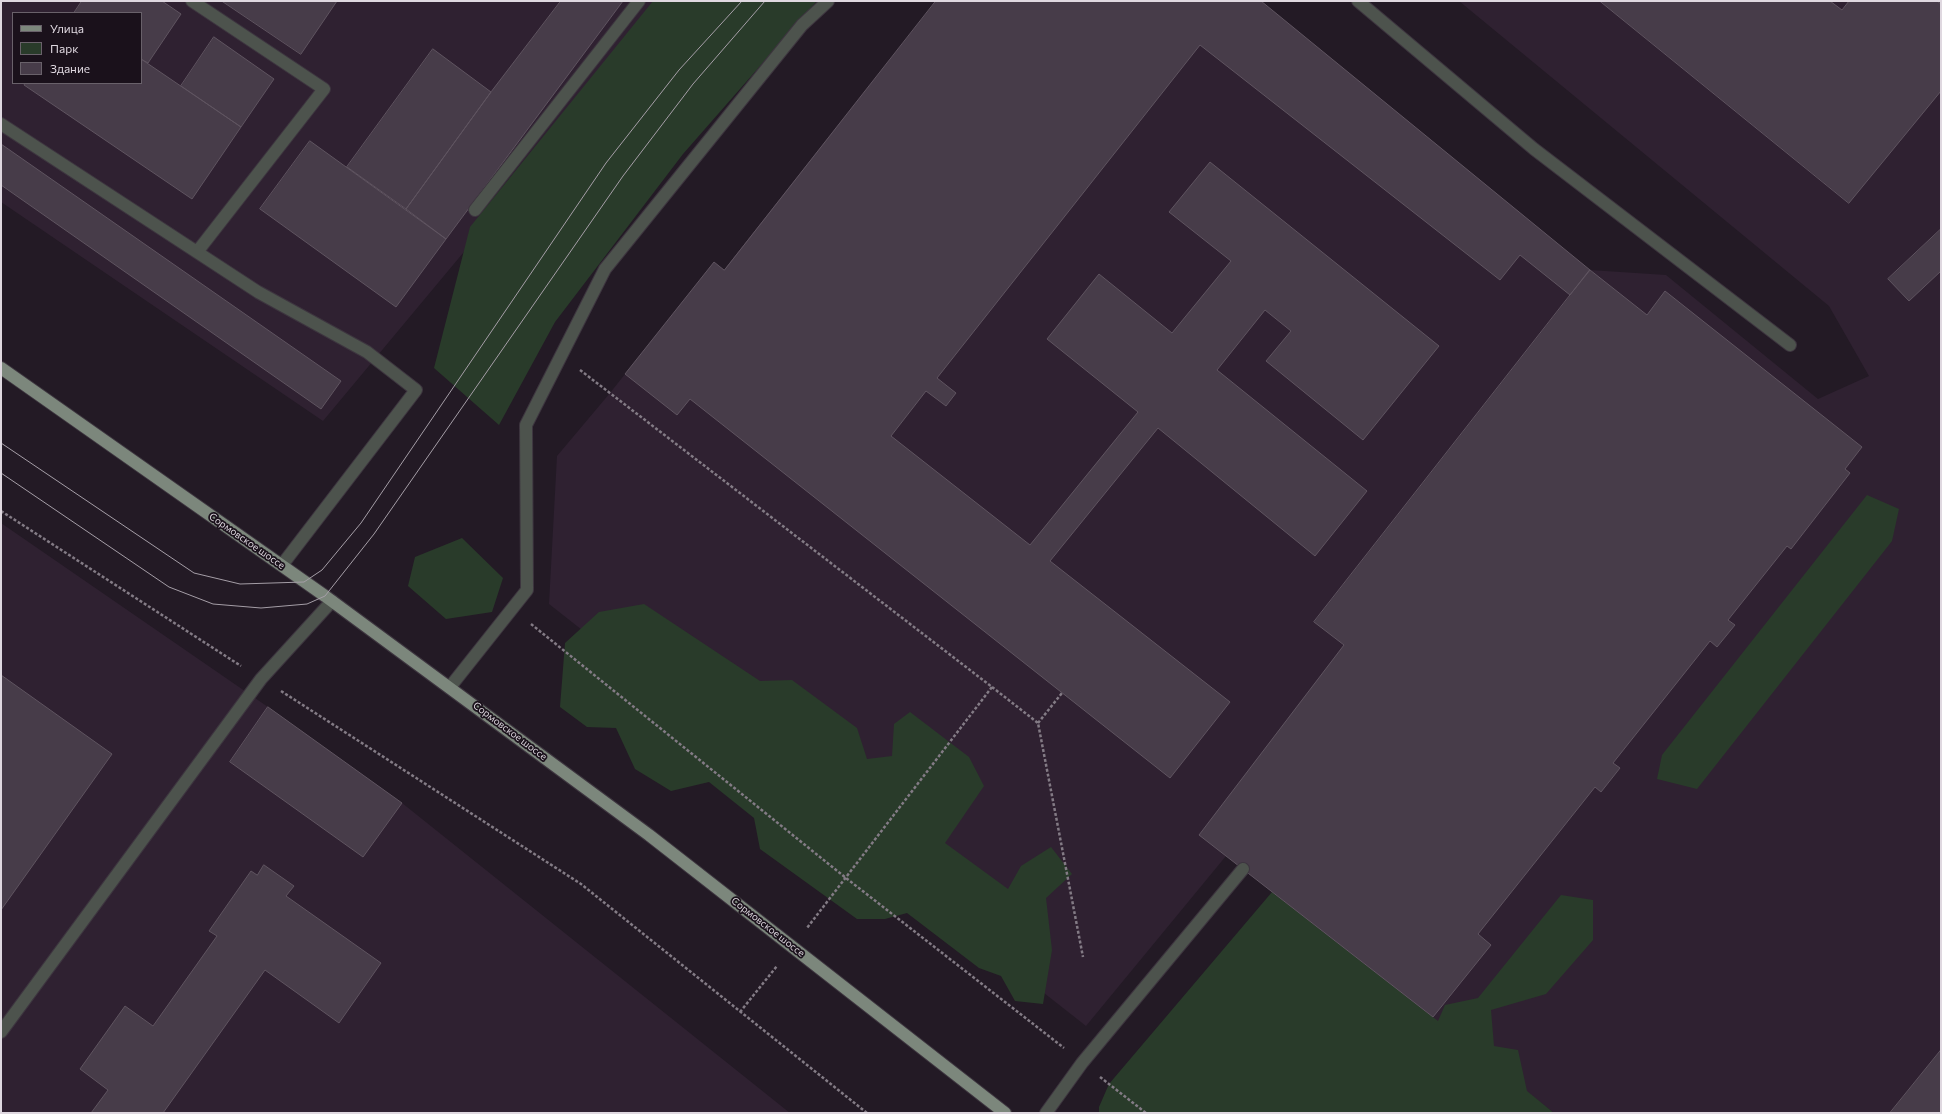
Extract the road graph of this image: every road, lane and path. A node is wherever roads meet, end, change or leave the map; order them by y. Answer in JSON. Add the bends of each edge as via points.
{"nodes":[{"id":1,"x":192,"y":1,"type":"edge"},
{"id":2,"x":639,"y":1,"type":"edge"},
{"id":3,"x":828,"y":1,"type":"edge"},
{"id":4,"x":1358,"y":1,"type":"edge"},
{"id":5,"x":1,"y":124,"type":"edge"},
{"id":6,"x":476,"y":210,"type":"dead end"},
{"id":7,"x":197,"y":252,"type":"junction"},
{"id":8,"x":1790,"y":345,"type":"dead end"},
{"id":9,"x":561,"y":356,"type":"junction"},
{"id":10,"x":1,"y":368,"type":"edge"},
{"id":11,"x":1,"y":511,"type":"edge"},
{"id":12,"x":282,"y":565,"type":"junction"},
{"id":13,"x":332,"y":601,"type":"junction"},
{"id":14,"x":512,"y":609,"type":"junction"},
{"id":15,"x":262,"y":679,"type":"junction"},
{"id":16,"x":450,"y":687,"type":"junction"},
{"id":17,"x":992,"y":687,"type":"junction"},
{"id":18,"x":1062,"y":693,"type":"dead end"},
{"id":19,"x":1038,"y":723,"type":"junction"},
{"id":20,"x":1243,"y":869,"type":"dead end"},
{"id":21,"x":846,"y":878,"type":"junction"},
{"id":22,"x":1083,"y":957,"type":"dead end"},
{"id":23,"x":1,"y":1032,"type":"edge"},
{"id":24,"x":1082,"y":1063,"type":"junction"},
{"id":25,"x":867,"y":1113,"type":"edge"},
{"id":26,"x":1004,"y":1113,"type":"edge"},
{"id":27,"x":1046,"y":1113,"type":"edge"},
{"id":28,"x":1146,"y":1113,"type":"edge"}],
"edges":[{"from":1,"to":7,"type":"street","via":[[324,89]]},
{"from":2,"to":6,"type":"street"},
{"from":3,"to":9,"type":"street","via":[[802,25],[606,269]]},
{"from":4,"to":8,"type":"street","via":[[1534,148]]},
{"from":5,"to":7,"type":"street"},
{"from":7,"to":12,"type":"street","via":[[258,292],[367,352],[416,390]]},
{"from":9,"to":14,"type":"street","via":[[526,425],[527,590]]},
{"from":9,"to":17,"type":"path"},
{"from":10,"to":12,"type":"main road","name":"Сормовское шоссе"},
{"from":11,"to":15,"type":"path"},
{"from":12,"to":13,"type":"main road","name":"Сормовское шоссе"},
{"from":13,"to":15,"type":"street"},
{"from":13,"to":16,"type":"main road","name":"Сормовское шоссе"},
{"from":14,"to":16,"type":"street"},
{"from":14,"to":21,"type":"path"},
{"from":15,"to":23,"type":"street"},
{"from":15,"to":25,"type":"path","via":[[581,884]]},
{"from":16,"to":26,"type":"main road","name":"Сормовское шоссе","via":[[649,835]]},
{"from":17,"to":19,"type":"path"},
{"from":17,"to":21,"type":"path"},
{"from":18,"to":19,"type":"path"},
{"from":19,"to":22,"type":"path"},
{"from":20,"to":24,"type":"street"},
{"from":21,"to":24,"type":"path"},
{"from":24,"to":27,"type":"street"},
{"from":24,"to":28,"type":"path"}]}
